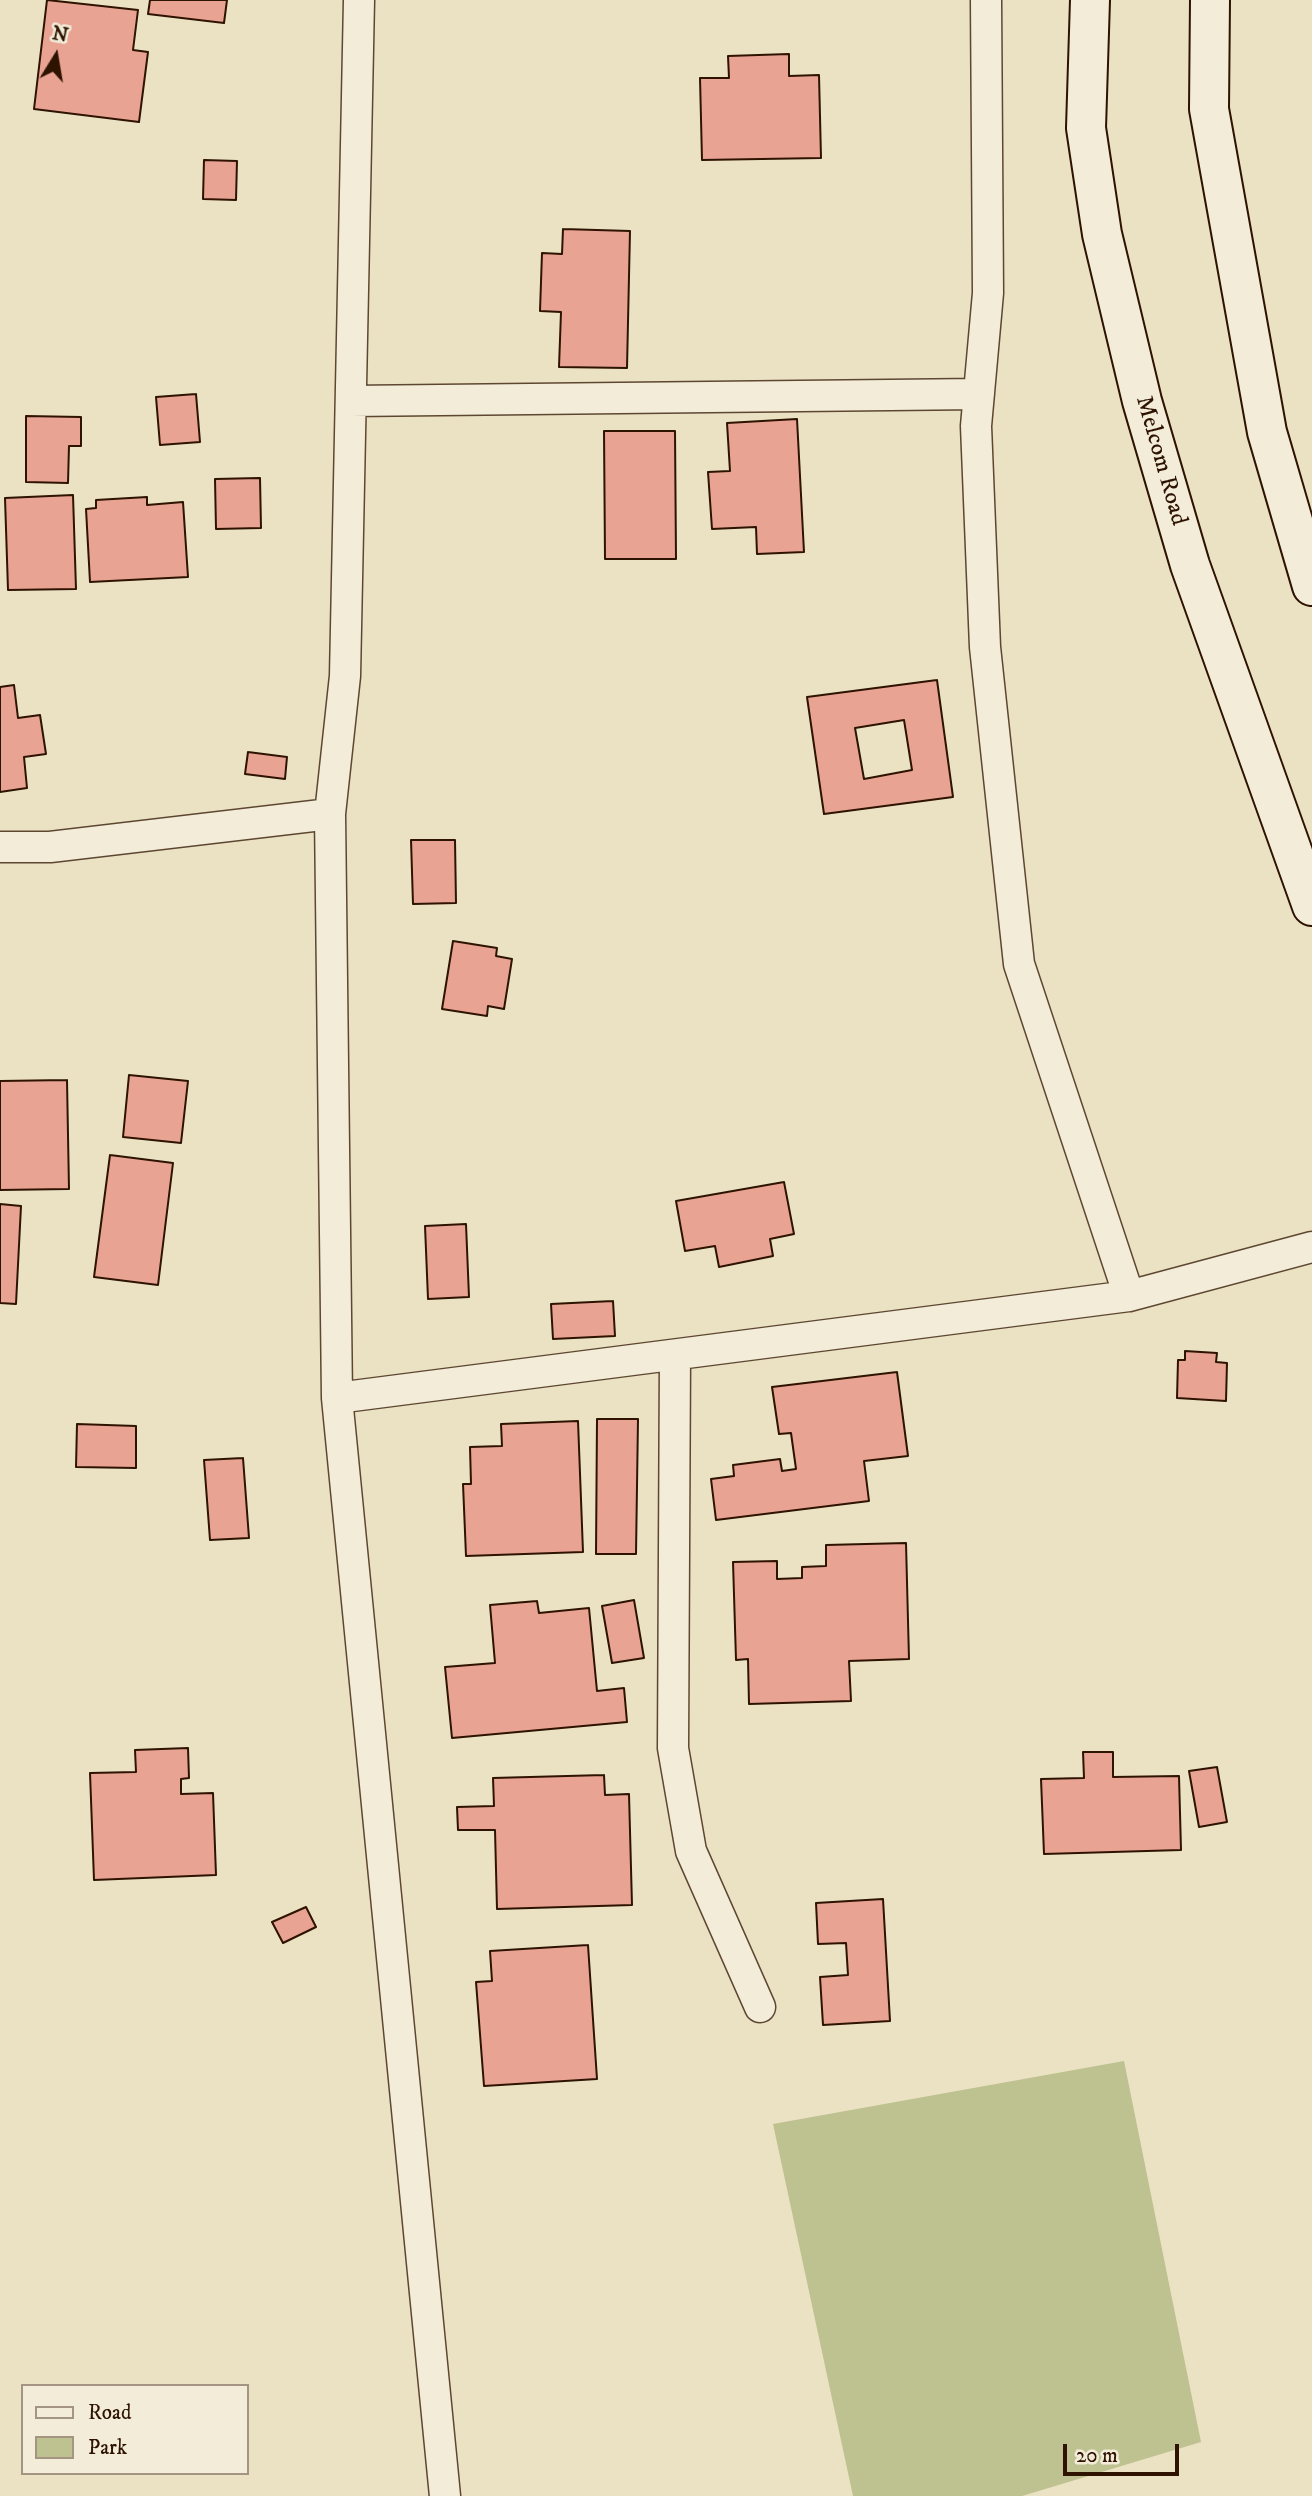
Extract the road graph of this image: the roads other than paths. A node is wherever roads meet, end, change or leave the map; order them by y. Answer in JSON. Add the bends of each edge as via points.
{"nodes":[{"id":1,"x":359,"y":0,"type":"edge"},
{"id":2,"x":986,"y":0,"type":"edge"},
{"id":3,"x":1090,"y":0,"type":"edge"},
{"id":4,"x":1210,"y":0,"type":"edge"},
{"id":5,"x":978,"y":394,"type":"junction"},
{"id":6,"x":351,"y":401,"type":"junction"},
{"id":7,"x":1312,"y":586,"type":"edge"},
{"id":8,"x":330,"y":814,"type":"junction"},
{"id":9,"x":0,"y":847,"type":"edge"},
{"id":10,"x":1312,"y":906,"type":"edge"},
{"id":11,"x":1312,"y":1247,"type":"edge"},
{"id":12,"x":1129,"y":1296,"type":"junction"},
{"id":13,"x":675,"y":1355,"type":"junction"},
{"id":14,"x":337,"y":1398,"type":"junction"},
{"id":15,"x":760,"y":2007,"type":"dead end"},
{"id":16,"x":445,"y":2496,"type":"edge"}],
"edges":[{"from":1,"to":6,"type":"street"},
{"from":2,"to":5,"type":"street","via":[[988,293]]},
{"from":3,"to":10,"type":"main road","name":"Melcom Road","via":[[1086,128],[1102,234],[1142,401],[1190,565]]},
{"from":4,"to":7,"type":"main road","via":[[1211,123],[1267,432]]},
{"from":5,"to":6,"type":"street"},
{"from":5,"to":12,"type":"street","via":[[985,647],[1019,964]]},
{"from":6,"to":8,"type":"street","via":[[345,676]]},
{"from":8,"to":9,"type":"street","via":[[50,847]]},
{"from":8,"to":14,"type":"street"},
{"from":11,"to":12,"type":"street"},
{"from":12,"to":13,"type":"street"},
{"from":13,"to":14,"type":"street"},
{"from":13,"to":15,"type":"street","via":[[673,1748],[691,1851]]},
{"from":14,"to":16,"type":"street"}]}
